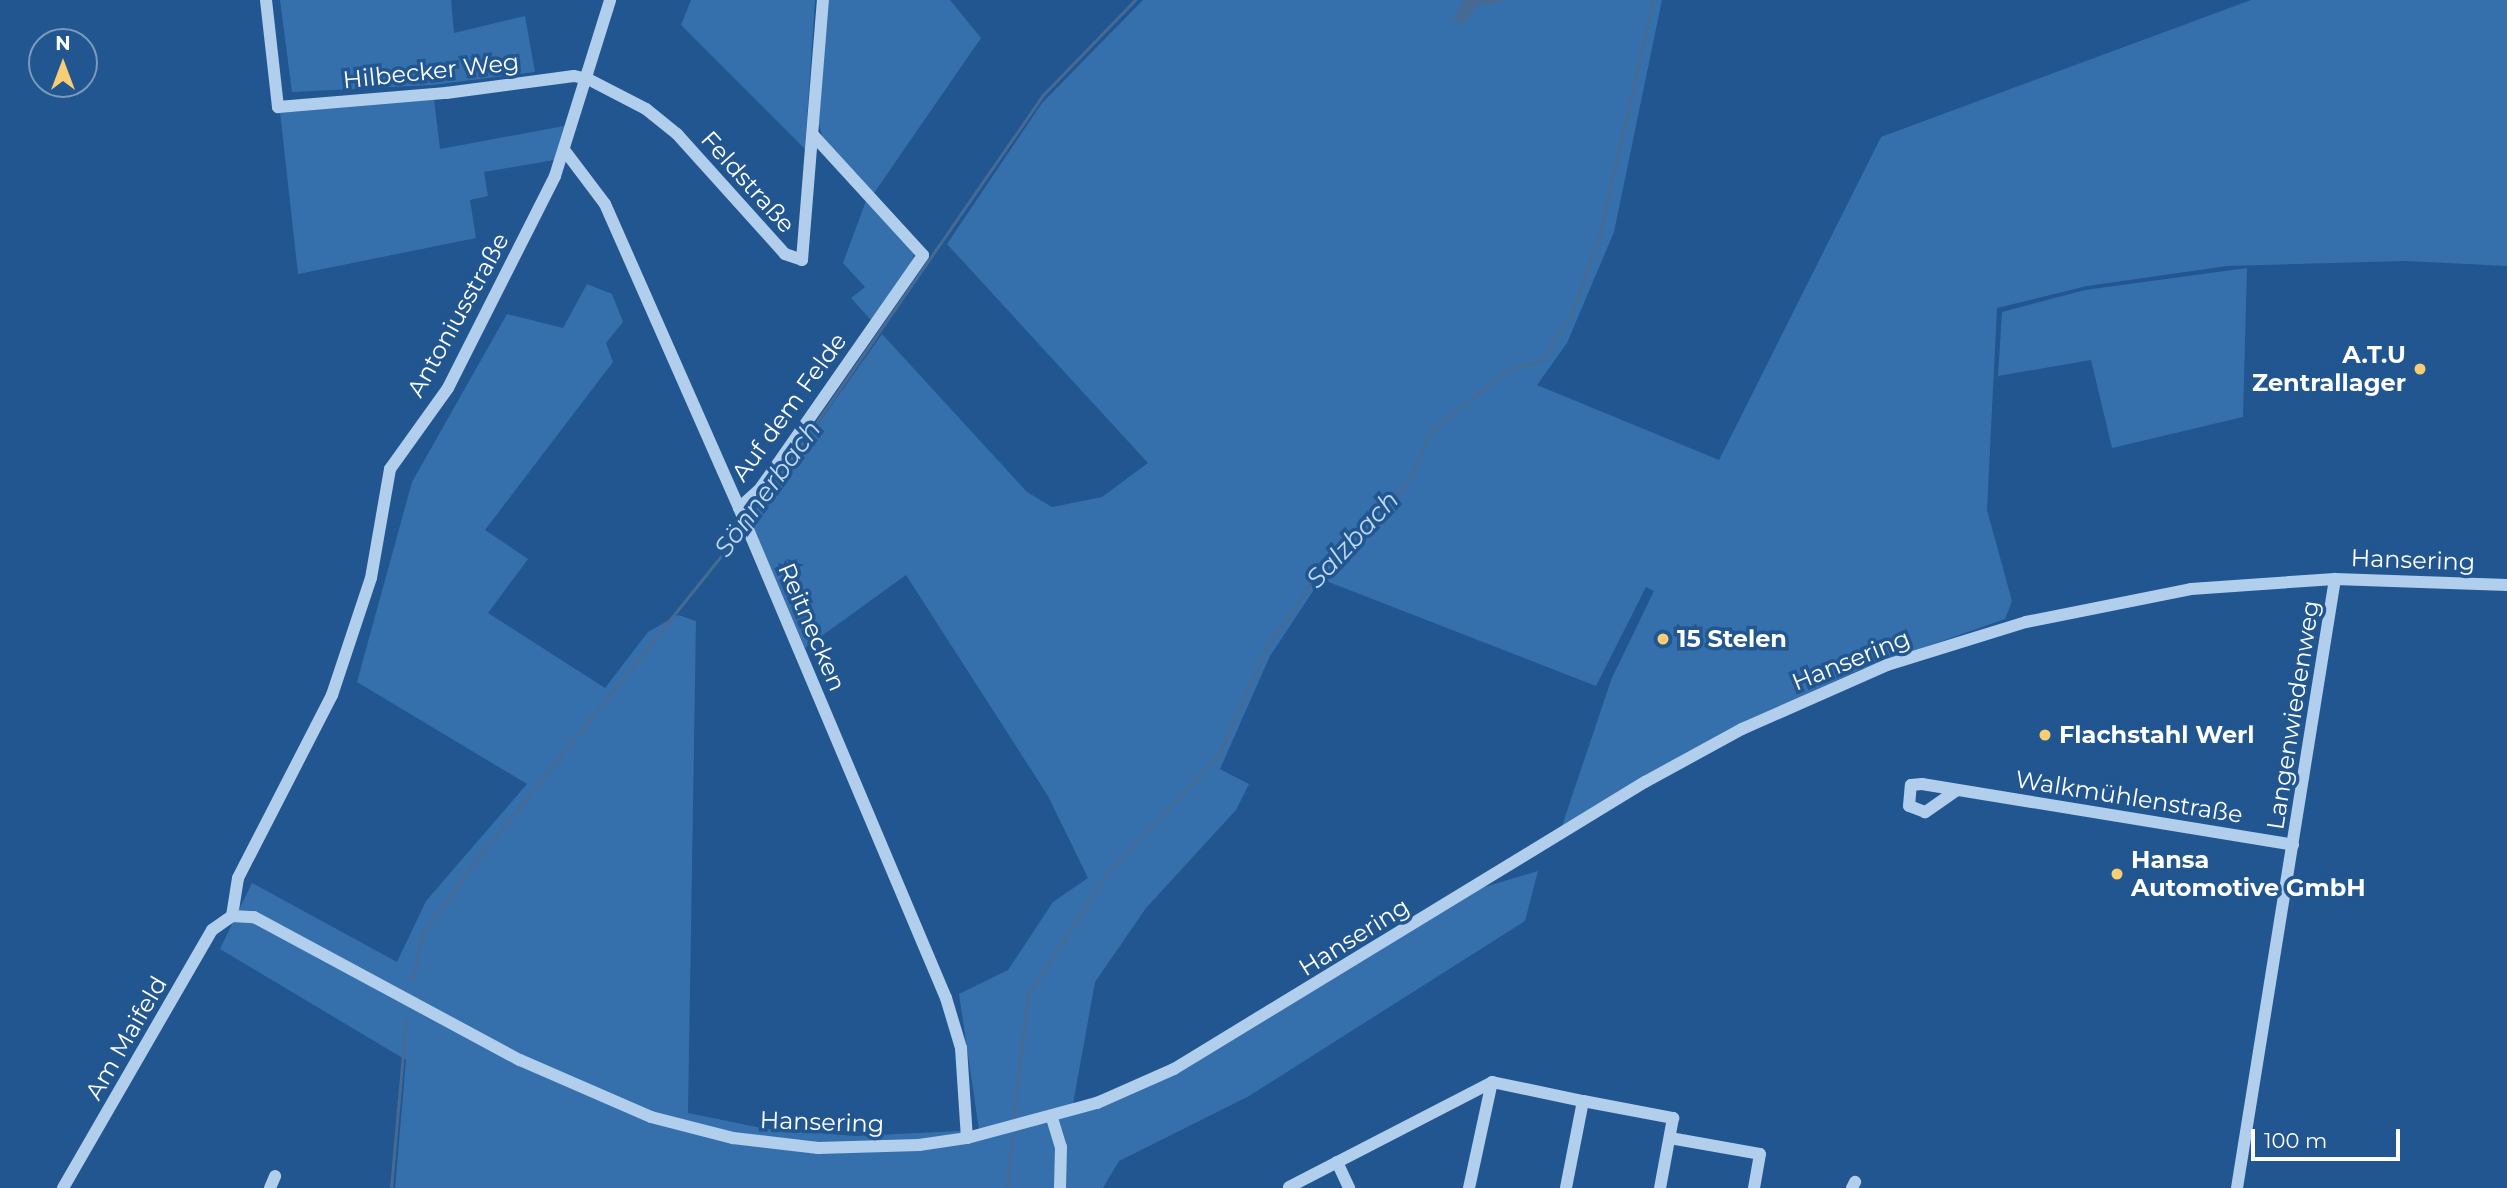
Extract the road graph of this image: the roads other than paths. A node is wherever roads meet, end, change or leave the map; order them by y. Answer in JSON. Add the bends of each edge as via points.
{"nodes":[{"id":1,"x":266,"y":0,"type":"edge"},
{"id":2,"x":610,"y":0,"type":"edge"},
{"id":3,"x":823,"y":0,"type":"edge"},
{"id":4,"x":588,"y":79,"type":"junction"},
{"id":5,"x":814,"y":136,"type":"junction"},
{"id":6,"x":565,"y":151,"type":"junction"},
{"id":7,"x":744,"y":518,"type":"junction"},
{"id":8,"x":2335,"y":579,"type":"junction"},
{"id":9,"x":2507,"y":585,"type":"edge"},
{"id":10,"x":1957,"y":790,"type":"dead end"},
{"id":11,"x":2293,"y":845,"type":"junction"},
{"id":12,"x":232,"y":916,"type":"junction"},
{"id":13,"x":1492,"y":1082,"type":"junction"},
{"id":14,"x":1583,"y":1101,"type":"junction"},
{"id":15,"x":1052,"y":1118,"type":"junction"},
{"id":16,"x":967,"y":1138,"type":"junction"},
{"id":17,"x":1670,"y":1138,"type":"junction"},
{"id":18,"x":1337,"y":1162,"type":"junction"},
{"id":19,"x":1289,"y":1187,"type":"edge"},
{"id":20,"x":63,"y":1188,"type":"edge"},
{"id":21,"x":1060,"y":1188,"type":"edge"},
{"id":22,"x":1349,"y":1188,"type":"edge"},
{"id":23,"x":1469,"y":1188,"type":"edge"},
{"id":24,"x":1566,"y":1188,"type":"edge"},
{"id":25,"x":1660,"y":1188,"type":"edge"},
{"id":26,"x":1754,"y":1188,"type":"edge"},
{"id":27,"x":2237,"y":1188,"type":"edge"}],
"edges":[{"from":1,"to":4,"type":"street","name":"Hilbecker Weg","via":[[278,107],[446,93],[574,76]]},
{"from":2,"to":4,"type":"street","name":"Antoniusstraße"},
{"from":3,"to":5,"type":"street","name":"Feldstraße"},
{"from":4,"to":5,"type":"street","name":"Feldstraße","via":[[646,109],[677,134],[785,254],[802,260]]},
{"from":4,"to":6,"type":"street","name":"Antoniusstraße"},
{"from":5,"to":7,"type":"street","name":"Auf dem Felde","via":[[923,255]]},
{"from":6,"to":7,"type":"street","name":"Reitnecken","via":[[605,204]]},
{"from":6,"to":12,"type":"street","name":"Antoniusstraße","via":[[471,346],[390,469],[371,578],[332,695],[238,878]]},
{"from":7,"to":16,"type":"street","name":"Reitnecken","via":[[951,1011],[961,1048]]},
{"from":8,"to":9,"type":"street","name":"Hansering"},
{"from":8,"to":11,"type":"street","name":"Langenwiedenweg"},
{"from":8,"to":15,"type":"street","name":"Hansering","via":[[2191,589],[2060,614],[1945,645],[1844,683],[1742,729],[1645,782],[1174,1069]]},
{"from":10,"to":11,"type":"street","name":"Walkmühlenstraße"},
{"from":11,"to":27,"type":"street","name":"Langenwiedenweg"},
{"from":12,"to":16,"type":"street","name":"Hansering","via":[[254,917],[520,1060],[651,1117],[733,1138],[818,1148],[919,1145]]},
{"from":12,"to":20,"type":"street","name":"Am Maifeld","via":[[220,920],[207,937]]},
{"from":13,"to":14,"type":"street"},
{"from":13,"to":18,"type":"street"},
{"from":13,"to":23,"type":"street"},
{"from":14,"to":17,"type":"street","via":[[1674,1118]]},
{"from":14,"to":24,"type":"street"},
{"from":15,"to":16,"type":"street","name":"Hansering"},
{"from":15,"to":21,"type":"street","via":[[1061,1147]]},
{"from":17,"to":25,"type":"street"},
{"from":17,"to":26,"type":"street","via":[[1760,1154]]},
{"from":18,"to":19,"type":"street"},
{"from":18,"to":22,"type":"street"}]}
